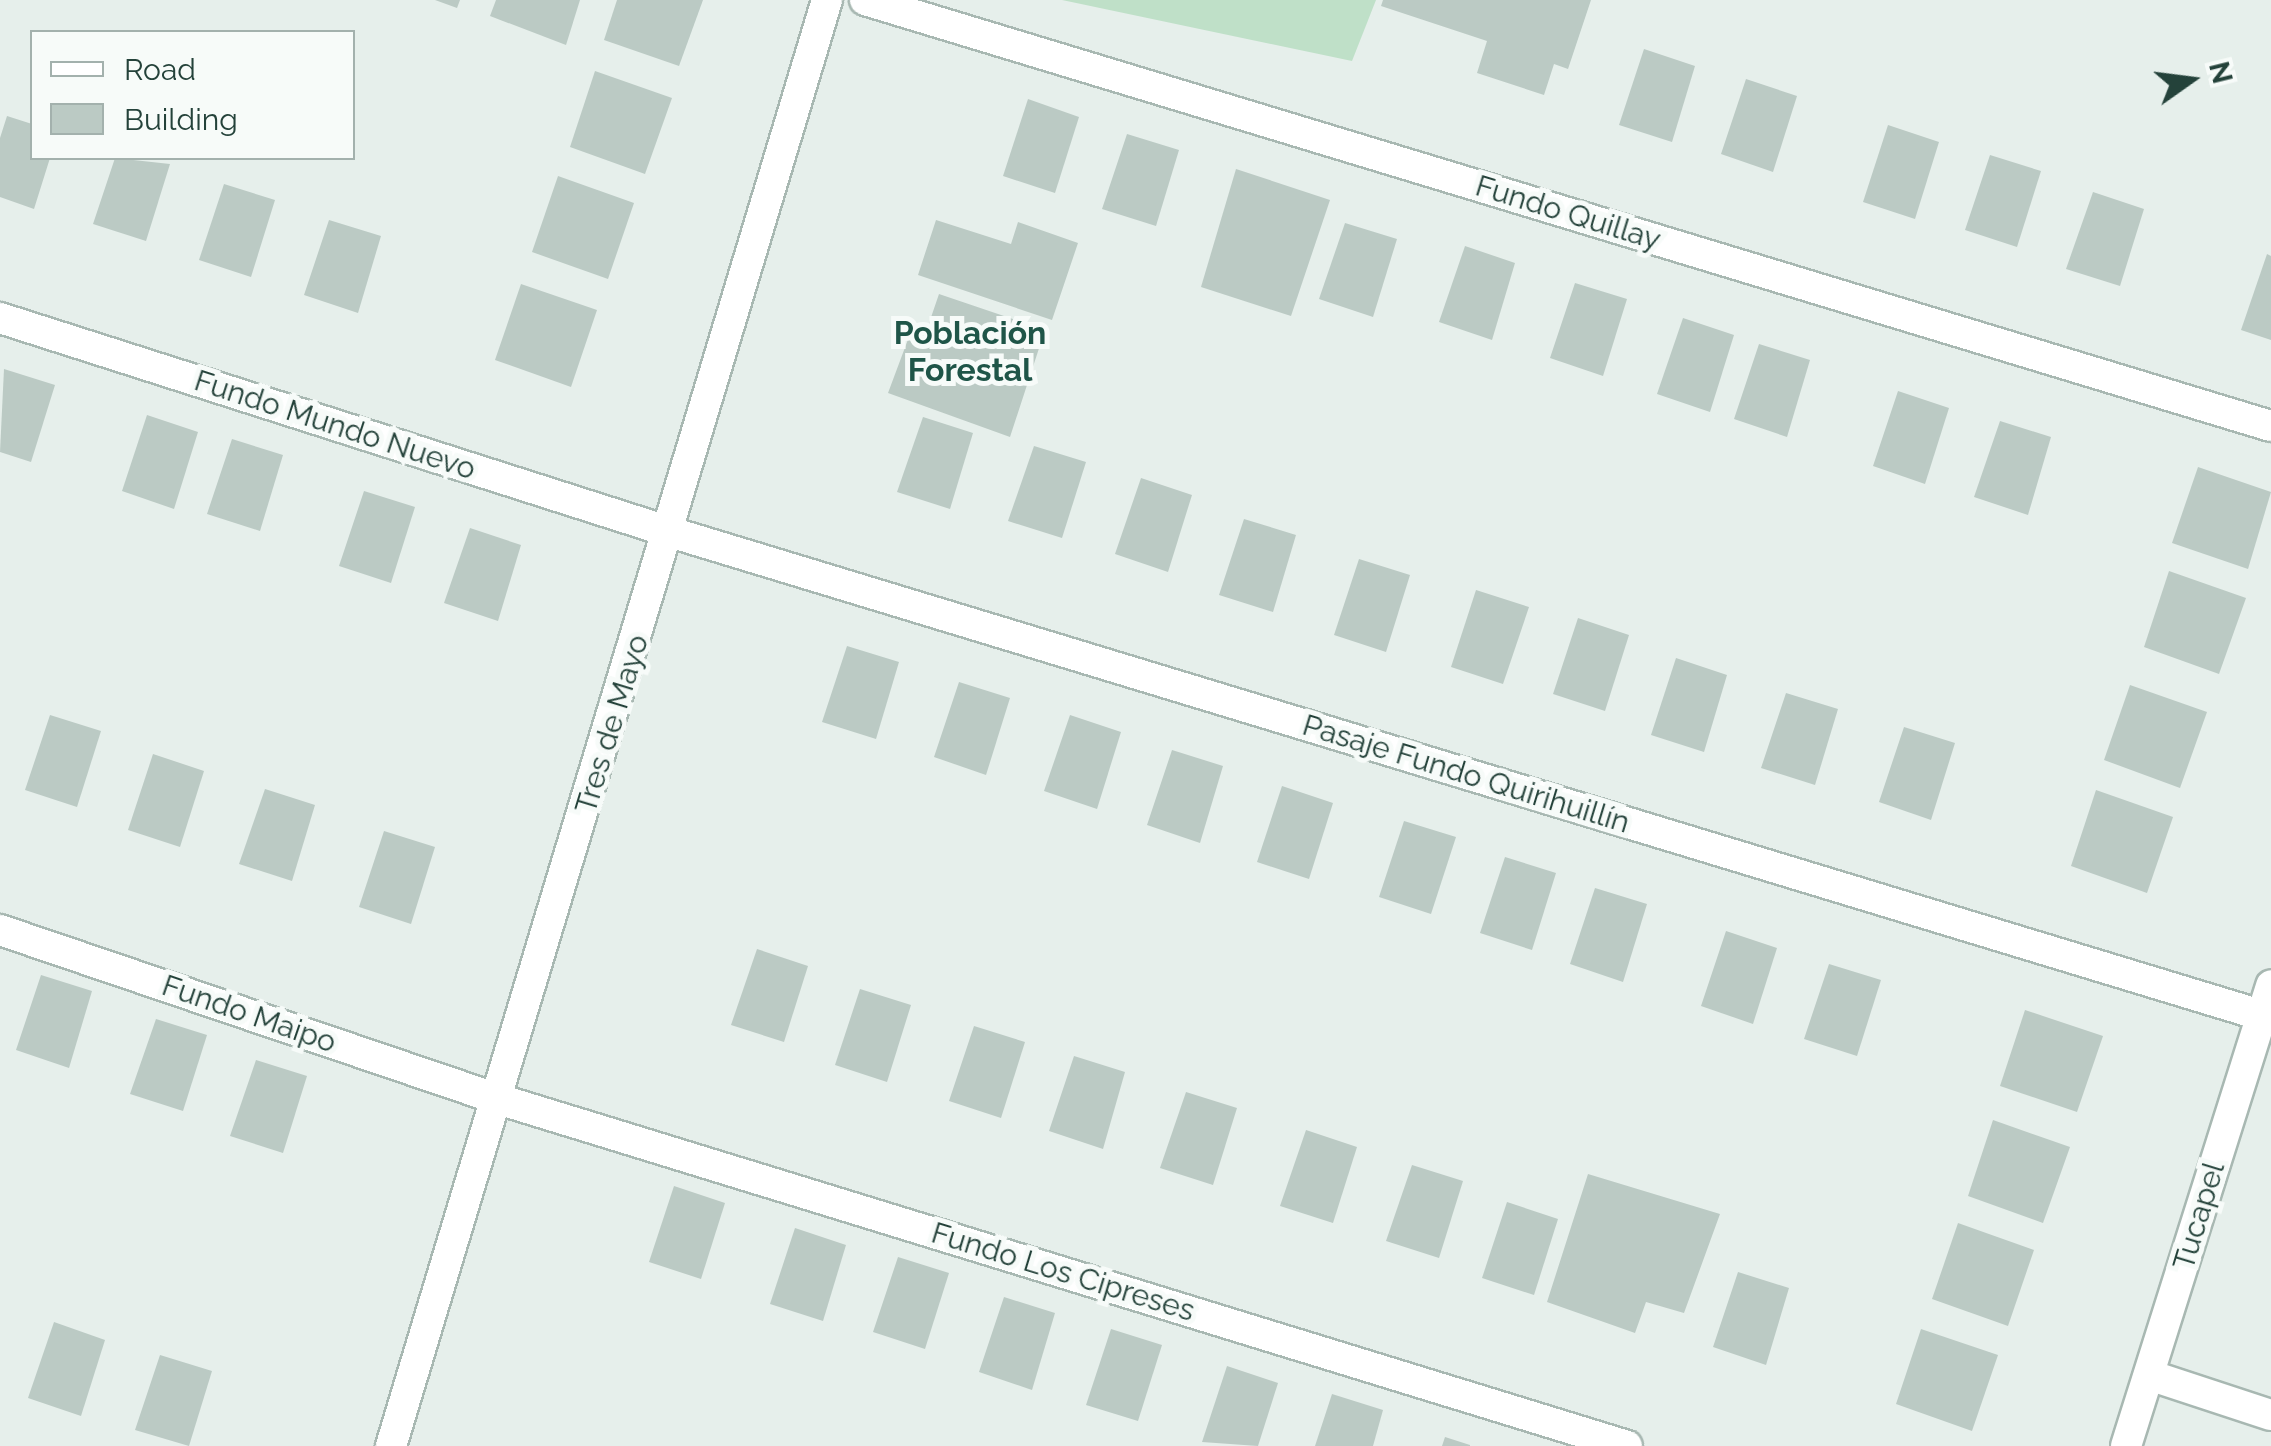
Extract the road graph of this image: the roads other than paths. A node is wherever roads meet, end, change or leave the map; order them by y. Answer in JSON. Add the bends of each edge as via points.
{"nodes":[{"id":1,"x":827,"y":0,"type":"edge"},
{"id":2,"x":866,"y":0,"type":"edge"},
{"id":3,"x":0,"y":318,"type":"edge"},
{"id":4,"x":2271,"y":426,"type":"edge"},
{"id":5,"x":670,"y":532,"type":"junction"},
{"id":6,"x":0,"y":930,"type":"edge"},
{"id":7,"x":2271,"y":985,"type":"edge"},
{"id":8,"x":2266,"y":1017,"type":"edge"},
{"id":9,"x":498,"y":1099,"type":"junction"},
{"id":10,"x":2149,"y":1376,"type":"junction"},
{"id":11,"x":2271,"y":1415,"type":"edge"},
{"id":12,"x":391,"y":1446,"type":"edge"},
{"id":13,"x":1627,"y":1446,"type":"edge"},
{"id":14,"x":2126,"y":1446,"type":"edge"}],
"edges":[{"from":1,"to":5,"type":"street","name":"Tres de Mayo"},
{"from":2,"to":4,"type":"street","name":"Fundo Quillay"},
{"from":3,"to":5,"type":"street","name":"Fundo Mundo Nuevo"},
{"from":5,"to":8,"type":"street","name":"Pasaje Fundo Quirihuillín"},
{"from":5,"to":9,"type":"street","name":"Tres de Mayo"},
{"from":6,"to":9,"type":"street","name":"Fundo Maipo"},
{"from":7,"to":8,"type":"street","name":"Tucapel"},
{"from":8,"to":10,"type":"street","name":"Tucapel"},
{"from":9,"to":12,"type":"street","name":"Tres de Mayo"},
{"from":9,"to":13,"type":"street","name":"Fundo Los Cipreses"},
{"from":10,"to":11,"type":"street"},
{"from":10,"to":14,"type":"street","name":"Tucapel"}]}
